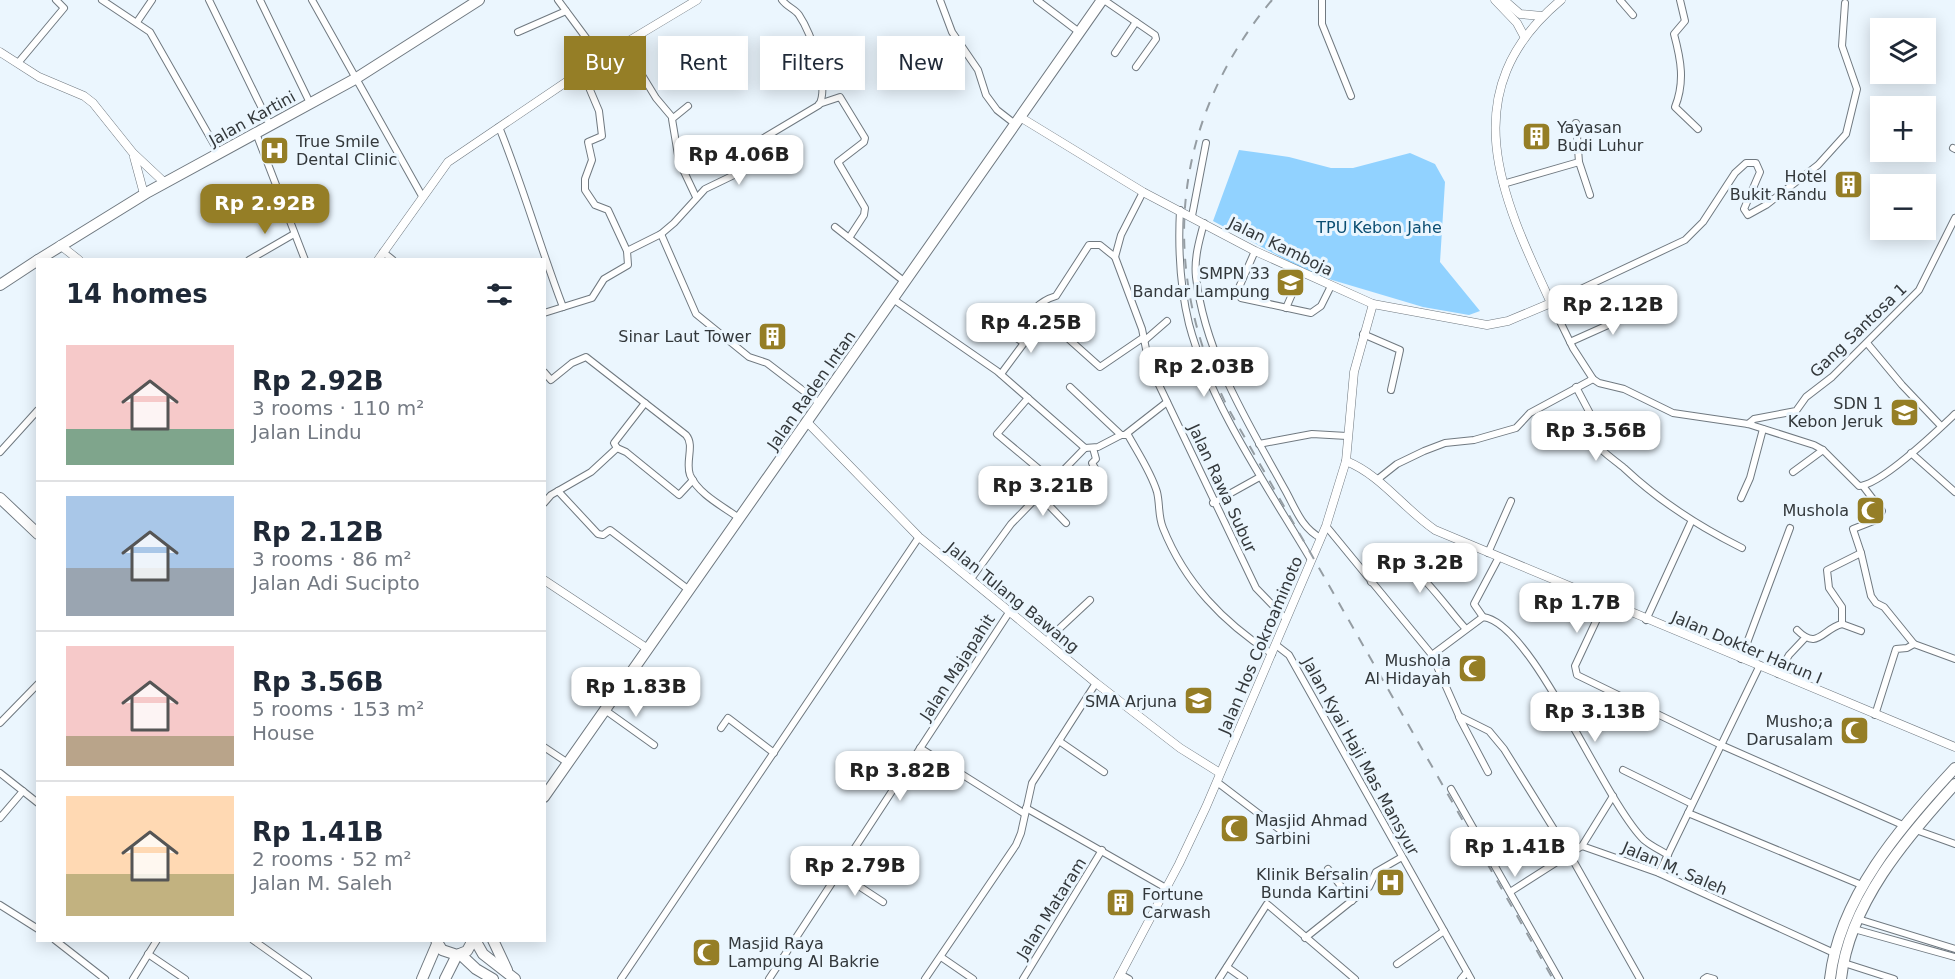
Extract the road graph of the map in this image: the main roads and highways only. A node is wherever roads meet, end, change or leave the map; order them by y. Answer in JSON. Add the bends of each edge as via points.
{"nodes":[{"id":1,"x":479,"y":0,"type":"edge"},
{"id":2,"x":1103,"y":0,"type":"edge"},
{"id":3,"x":41,"y":258,"type":"edge"},
{"id":4,"x":36,"y":261,"type":"edge"},
{"id":5,"x":0,"y":285,"type":"edge"},
{"id":6,"x":0,"y":498,"type":"edge"},
{"id":7,"x":36,"y":532,"type":"edge"},
{"id":8,"x":1955,"y":768,"type":"edge"},
{"id":9,"x":1955,"y":784,"type":"edge"},
{"id":10,"x":546,"y":794,"type":"edge"},
{"id":11,"x":1911,"y":828,"type":"junction"},
{"id":12,"x":1892,"y":853,"type":"junction"},
{"id":13,"x":436,"y":942,"type":"edge"},
{"id":14,"x":473,"y":942,"type":"edge"},
{"id":15,"x":475,"y":942,"type":"edge"},
{"id":16,"x":494,"y":942,"type":"edge"},
{"id":17,"x":459,"y":955,"type":"junction"},
{"id":18,"x":512,"y":977,"type":"edge"},
{"id":19,"x":422,"y":979,"type":"edge"},
{"id":20,"x":445,"y":979,"type":"edge"},
{"id":21,"x":493,"y":979,"type":"edge"},
{"id":22,"x":1830,"y":979,"type":"edge"},
{"id":23,"x":1841,"y":979,"type":"edge"}],
"edges":[{"from":1,"to":3,"type":"main road","name":"Jalan Kartini","via":[[355,79],[144,194]]},
{"from":2,"to":10,"type":"main road","name":"Jalan Raden Intan"},
{"from":4,"to":5,"type":"main road","name":"Jalan Kartini"},
{"from":6,"to":7,"type":"main road"},
{"from":8,"to":11,"type":"main road"},
{"from":9,"to":11,"type":"main road"},
{"from":11,"to":12,"type":"main road"},
{"from":12,"to":22,"type":"main road","via":[[1864,886],[1834,953]]},
{"from":12,"to":23,"type":"main road","via":[[1856,924]]},
{"from":13,"to":17,"type":"main road","via":[[449,954]]},
{"from":13,"to":19,"type":"main road"},
{"from":14,"to":17,"type":"main road"},
{"from":15,"to":18,"type":"main road","via":[[483,954]]},
{"from":16,"to":18,"type":"main road"},
{"from":17,"to":20,"type":"main road"},
{"from":17,"to":21,"type":"main road"}]}
